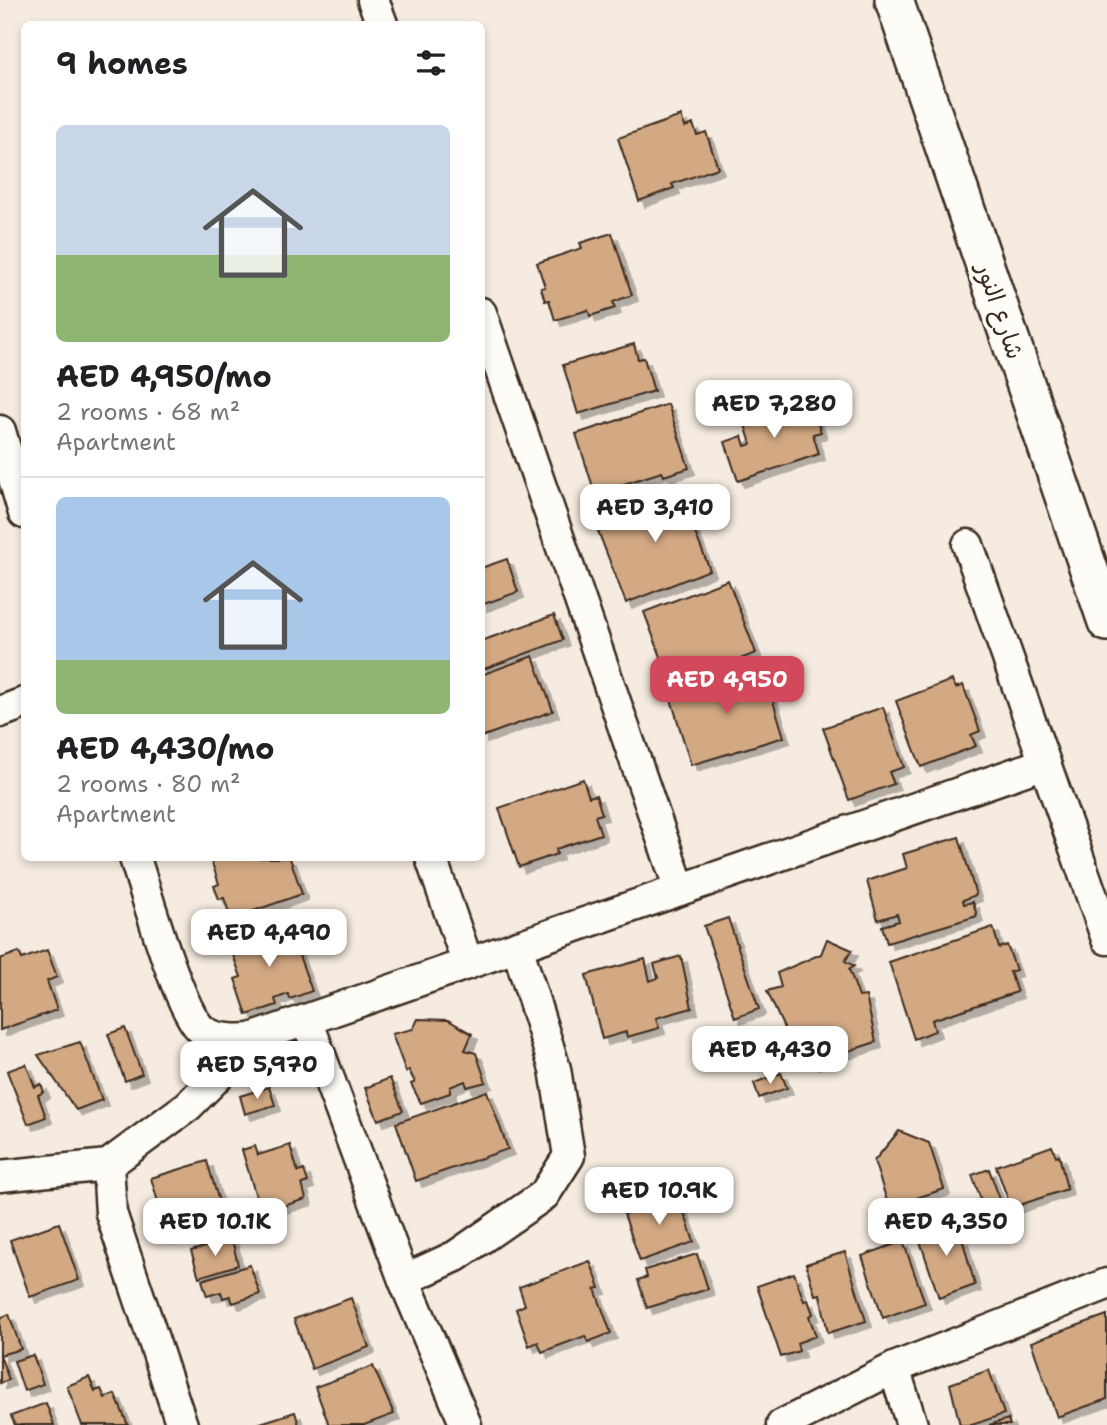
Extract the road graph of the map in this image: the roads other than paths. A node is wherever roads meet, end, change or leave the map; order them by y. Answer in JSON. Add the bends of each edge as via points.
{"nodes":[{"id":1,"x":373,"y":0,"type":"edge"},
{"id":2,"x":894,"y":0,"type":"edge"},
{"id":3,"x":381,"y":21,"type":"edge"},
{"id":4,"x":485,"y":325,"type":"edge"},
{"id":5,"x":0,"y":431,"type":"edge"},
{"id":6,"x":21,"y":503,"type":"edge"},
{"id":7,"x":968,"y":545,"type":"dead end"},
{"id":8,"x":1107,"y":622,"type":"edge"},
{"id":9,"x":21,"y":704,"type":"edge"},
{"id":10,"x":0,"y":712,"type":"edge"},
{"id":11,"x":1045,"y":763,"type":"junction"},
{"id":12,"x":136,"y":861,"type":"edge"},
{"id":13,"x":432,"y":861,"type":"edge"},
{"id":14,"x":680,"y":890,"type":"junction"},
{"id":15,"x":1107,"y":939,"type":"edge"},
{"id":16,"x":517,"y":946,"type":"junction"},
{"id":17,"x":468,"y":964,"type":"junction"},
{"id":18,"x":307,"y":1020,"type":"junction"},
{"id":19,"x":227,"y":1040,"type":"junction"},
{"id":20,"x":108,"y":1165,"type":"junction"},
{"id":21,"x":0,"y":1177,"type":"edge"},
{"id":22,"x":404,"y":1280,"type":"junction"},
{"id":23,"x":1107,"y":1284,"type":"edge"},
{"id":24,"x":894,"y":1368,"type":"junction"},
{"id":25,"x":182,"y":1425,"type":"edge"},
{"id":26,"x":466,"y":1425,"type":"edge"},
{"id":27,"x":782,"y":1425,"type":"edge"},
{"id":28,"x":912,"y":1425,"type":"edge"}],
"edges":[{"from":1,"to":3,"type":"street"},
{"from":2,"to":8,"type":"street","name":"شارع النور"},
{"from":4,"to":14,"type":"street"},
{"from":5,"to":6,"type":"street"},
{"from":7,"to":11,"type":"street"},
{"from":9,"to":10,"type":"street"},
{"from":11,"to":14,"type":"street"},
{"from":11,"to":15,"type":"street"},
{"from":12,"to":19,"type":"street","via":[[184,1002],[200,1029]]},
{"from":13,"to":17,"type":"street"},
{"from":14,"to":16,"type":"street"},
{"from":16,"to":17,"type":"street"},
{"from":16,"to":22,"type":"street","via":[[555,1069],[569,1156],[544,1195],[456,1256]]},
{"from":17,"to":18,"type":"street"},
{"from":18,"to":19,"type":"street","via":[[251,1039]]},
{"from":18,"to":22,"type":"street"},
{"from":19,"to":20,"type":"street","via":[[217,1077],[188,1106]]},
{"from":20,"to":21,"type":"street"},
{"from":20,"to":25,"type":"street","via":[[111,1213]]},
{"from":22,"to":26,"type":"street"},
{"from":23,"to":24,"type":"street"},
{"from":24,"to":27,"type":"street"},
{"from":24,"to":28,"type":"street"}]}
